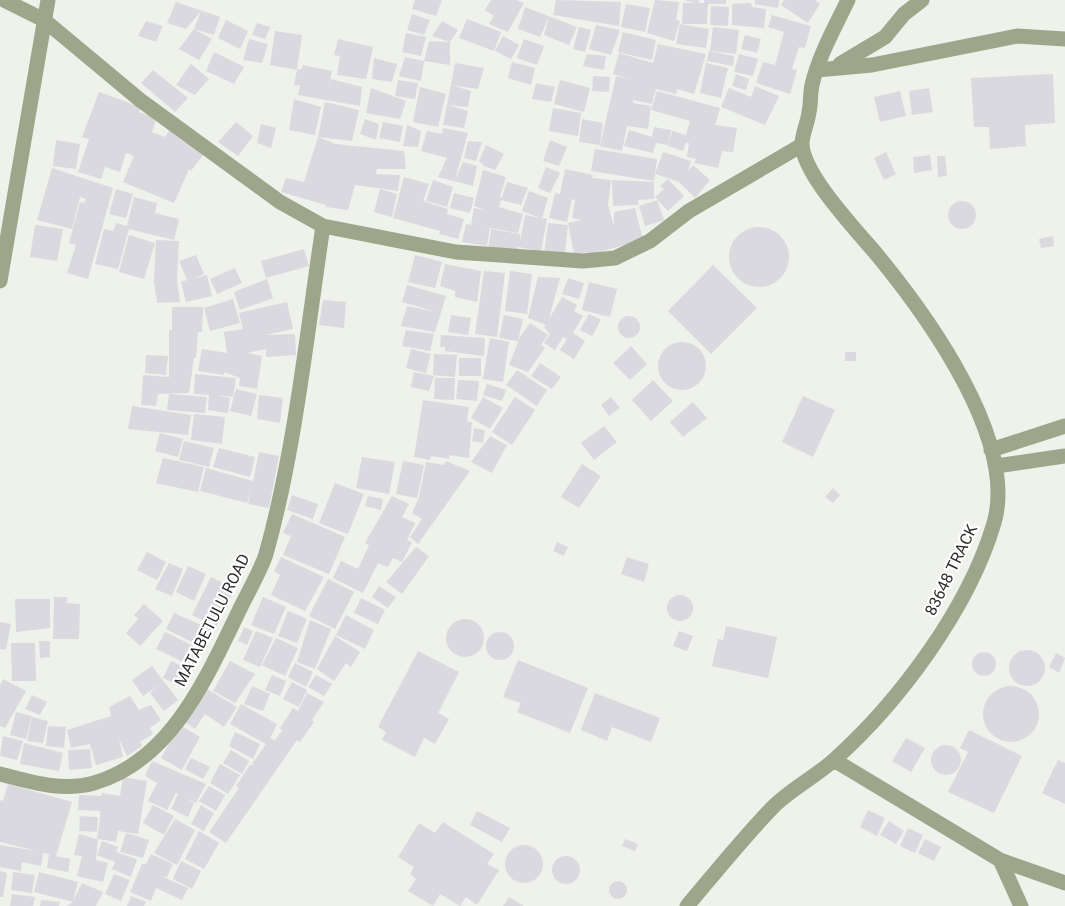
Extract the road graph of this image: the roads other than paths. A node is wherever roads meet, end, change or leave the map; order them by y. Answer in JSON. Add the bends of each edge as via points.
{"nodes":[{"id":1,"x":4,"y":0,"type":"edge"},
{"id":2,"x":48,"y":0,"type":"edge"},
{"id":3,"x":848,"y":0,"type":"edge"},
{"id":4,"x":922,"y":0,"type":"edge"},
{"id":5,"x":44,"y":20,"type":"junction"},
{"id":6,"x":1065,"y":39,"type":"edge"},
{"id":7,"x":825,"y":69,"type":"junction"},
{"id":8,"x":802,"y":145,"type":"junction"},
{"id":9,"x":323,"y":226,"type":"junction"},
{"id":10,"x":0,"y":281,"type":"edge"},
{"id":11,"x":1065,"y":426,"type":"edge"},
{"id":12,"x":991,"y":450,"type":"junction"},
{"id":13,"x":1065,"y":456,"type":"edge"},
{"id":14,"x":996,"y":466,"type":"junction"},
{"id":15,"x":834,"y":760,"type":"junction"},
{"id":16,"x":0,"y":774,"type":"edge"},
{"id":17,"x":999,"y":860,"type":"junction"},
{"id":18,"x":1065,"y":883,"type":"edge"},
{"id":19,"x":687,"y":906,"type":"edge"},
{"id":20,"x":1021,"y":906,"type":"edge"}],
"edges":[{"from":1,"to":5,"type":"street"},
{"from":2,"to":5,"type":"street"},
{"from":3,"to":7,"type":"street"},
{"from":4,"to":7,"type":"street","via":[[885,37]]},
{"from":5,"to":9,"type":"street","via":[[140,100],[280,202]]},
{"from":5,"to":10,"type":"street"},
{"from":6,"to":7,"type":"street","via":[[1017,36],[872,65]]},
{"from":7,"to":8,"type":"street","via":[[812,86]]},
{"from":8,"to":9,"type":"street","via":[[689,211],[650,241],[615,258],[583,261],[456,252]]},
{"from":8,"to":12,"type":"street","name":"83648 TRACK","via":[[814,176],[907,294],[958,372],[977,408]]},
{"from":9,"to":16,"type":"street","name":"MATABETULU ROAD","via":[[280,493],[265,556],[187,709],[157,746],[133,766],[93,783],[52,787]]},
{"from":11,"to":12,"type":"street"},
{"from":12,"to":14,"type":"street","name":"83648 TRACK"},
{"from":13,"to":14,"type":"street"},
{"from":14,"to":15,"type":"street","name":"83648 TRACK","via":[[999,474],[995,521],[978,565],[931,651]]},
{"from":15,"to":17,"type":"street"},
{"from":15,"to":19,"type":"street","name":"83648 TRACK","via":[[775,805]]},
{"from":17,"to":18,"type":"street"},
{"from":17,"to":20,"type":"street"}]}
